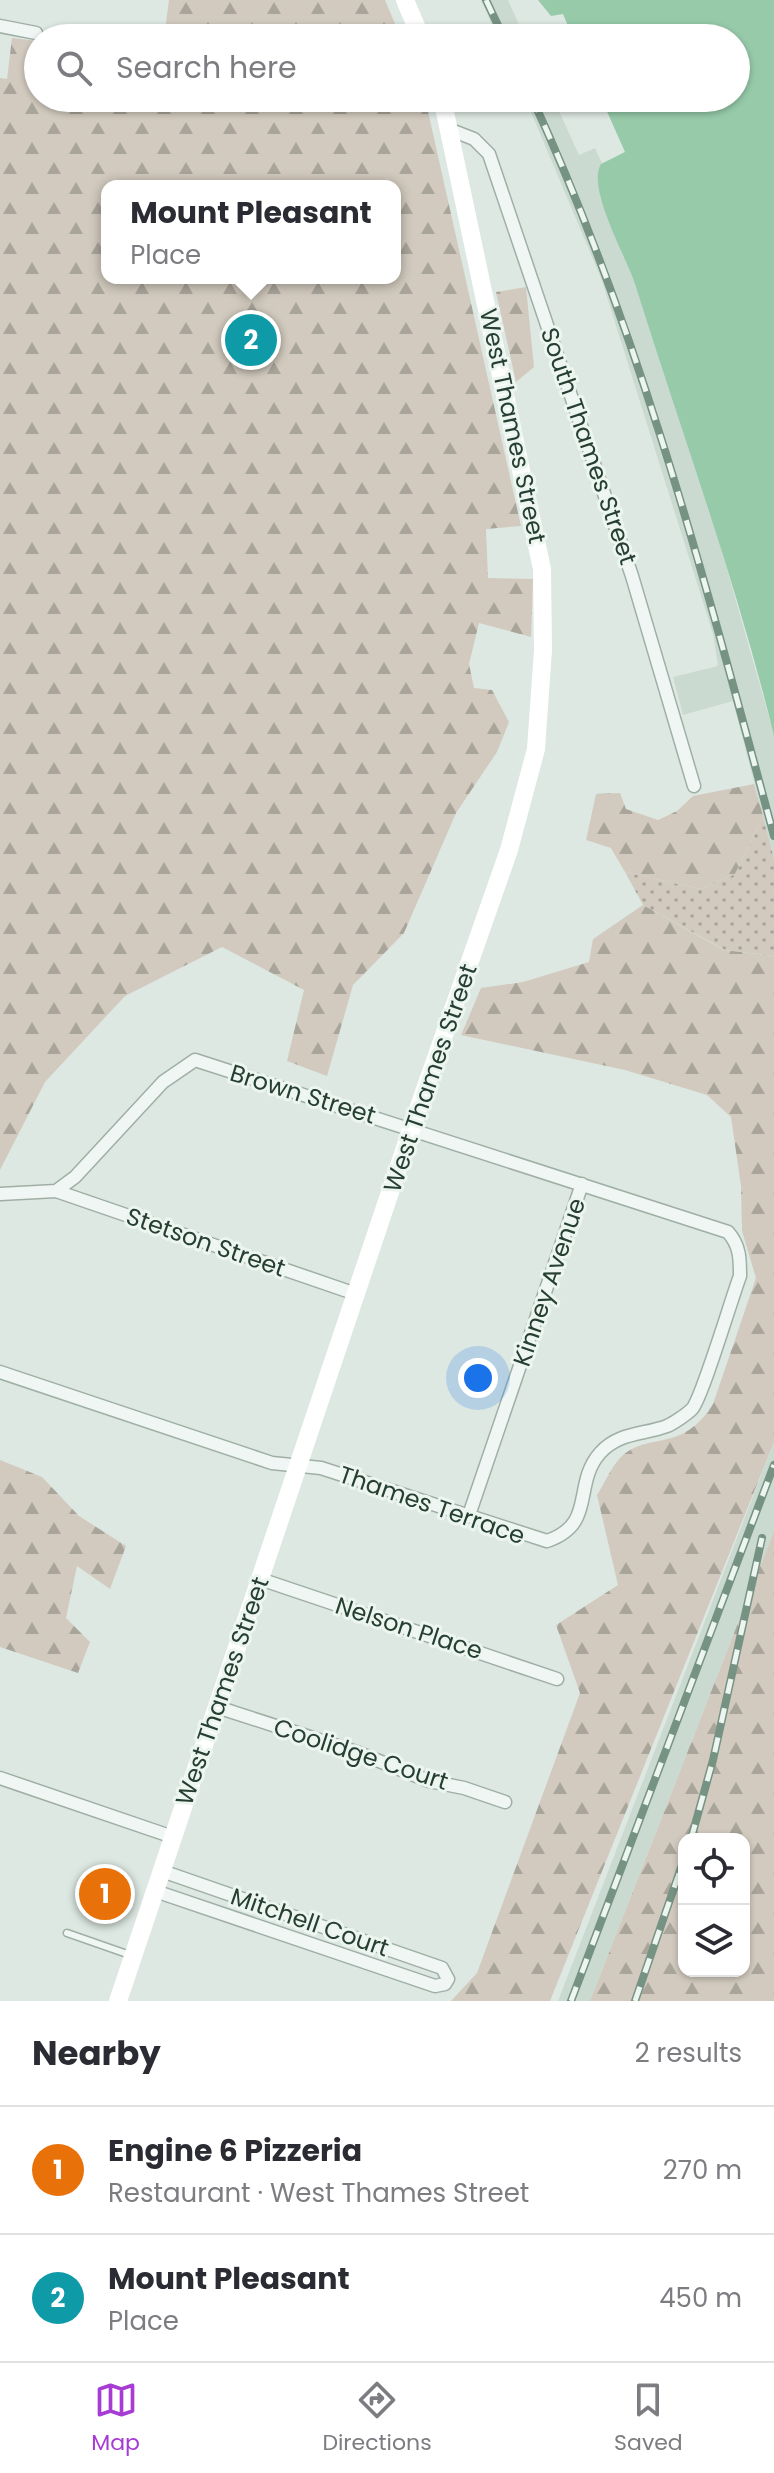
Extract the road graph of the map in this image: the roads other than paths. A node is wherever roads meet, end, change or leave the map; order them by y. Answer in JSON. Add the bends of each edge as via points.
{"nodes":[{"id":1,"x":405,"y":0,"type":"edge"},
{"id":2,"x":415,"y":24,"type":"edge"},
{"id":3,"x":0,"y":26,"type":"edge"},
{"id":4,"x":24,"y":31,"type":"edge"},
{"id":5,"x":446,"y":112,"type":"edge"},
{"id":6,"x":451,"y":130,"type":"junction"},
{"id":7,"x":694,"y":786,"type":"dead end"},
{"id":8,"x":412,"y":1128,"type":"junction"},
{"id":9,"x":582,"y":1184,"type":"junction"},
{"id":10,"x":56,"y":1191,"type":"junction"},
{"id":11,"x":0,"y":1194,"type":"edge"},
{"id":12,"x":728,"y":1232,"type":"joint"},
{"id":13,"x":356,"y":1294,"type":"junction"},
{"id":14,"x":0,"y":1372,"type":"edge"},
{"id":15,"x":298,"y":1467,"type":"junction"},
{"id":16,"x":469,"y":1515,"type":"junction"},
{"id":17,"x":260,"y":1579,"type":"junction"},
{"id":18,"x":557,"y":1679,"type":"dead end"},
{"id":19,"x":217,"y":1707,"type":"junction"},
{"id":20,"x":0,"y":1778,"type":"edge"},
{"id":21,"x":505,"y":1802,"type":"dead end"},
{"id":22,"x":173,"y":1837,"type":"junction"},
{"id":23,"x":162,"y":1871,"type":"junction"},
{"id":24,"x":155,"y":1891,"type":"junction"},
{"id":25,"x":67,"y":1933,"type":"dead end"},
{"id":26,"x":133,"y":1956,"type":"junction"},
{"id":27,"x":118,"y":2001,"type":"edge"}],
"edges":[{"from":1,"to":2,"type":"main road"},
{"from":3,"to":4,"type":"street"},
{"from":5,"to":6,"type":"main road","name":"West Thames Street"},
{"from":6,"to":7,"type":"street","name":"South Thames Street","via":[[474,139],[489,154],[632,576]]},
{"from":6,"to":8,"type":"main road","name":"West Thames Street","via":[[541,559],[543,650],[536,749],[520,817]]},
{"from":8,"to":9,"type":"street","name":"Brown Street"},
{"from":8,"to":10,"type":"street","name":"Brown Street","via":[[195,1060],[163,1082]]},
{"from":8,"to":13,"type":"main road","name":"West Thames Street"},
{"from":9,"to":12,"type":"street","name":"Brown Street"},
{"from":9,"to":16,"type":"street","name":"Kinney Avenue"},
{"from":10,"to":11,"type":"street"},
{"from":10,"to":13,"type":"street","name":"Stetson Street"},
{"from":12,"to":16,"type":"street","name":"Thames Terrace","via":[[738,1244],[740,1276],[694,1408],[667,1426],[632,1433],[600,1453],[591,1465],[576,1523],[563,1536],[531,1539]]},
{"from":13,"to":15,"type":"main road","name":"West Thames Street"},
{"from":14,"to":15,"type":"street","name":"Thames Terrace","via":[[272,1463]]},
{"from":15,"to":16,"type":"street","name":"Thames Terrace","via":[[321,1468]]},
{"from":15,"to":17,"type":"main road","name":"West Thames Street"},
{"from":17,"to":18,"type":"street","name":"Nelson Place"},
{"from":17,"to":19,"type":"main road","name":"West Thames Street"},
{"from":19,"to":21,"type":"street","name":"Coolidge Court"},
{"from":19,"to":22,"type":"main road","name":"West Thames Street"},
{"from":20,"to":22,"type":"street"},
{"from":22,"to":23,"type":"main road","name":"West Thames Street"},
{"from":23,"to":24,"type":"main road","name":"West Thames Street"},
{"from":23,"to":24,"type":"street","name":"Mitchell Court","via":[[442,1968],[447,1982],[435,1986]]},
{"from":24,"to":26,"type":"main road","name":"West Thames Street"},
{"from":25,"to":26,"type":"lane"},
{"from":26,"to":27,"type":"main road","name":"West Thames Street"}]}
